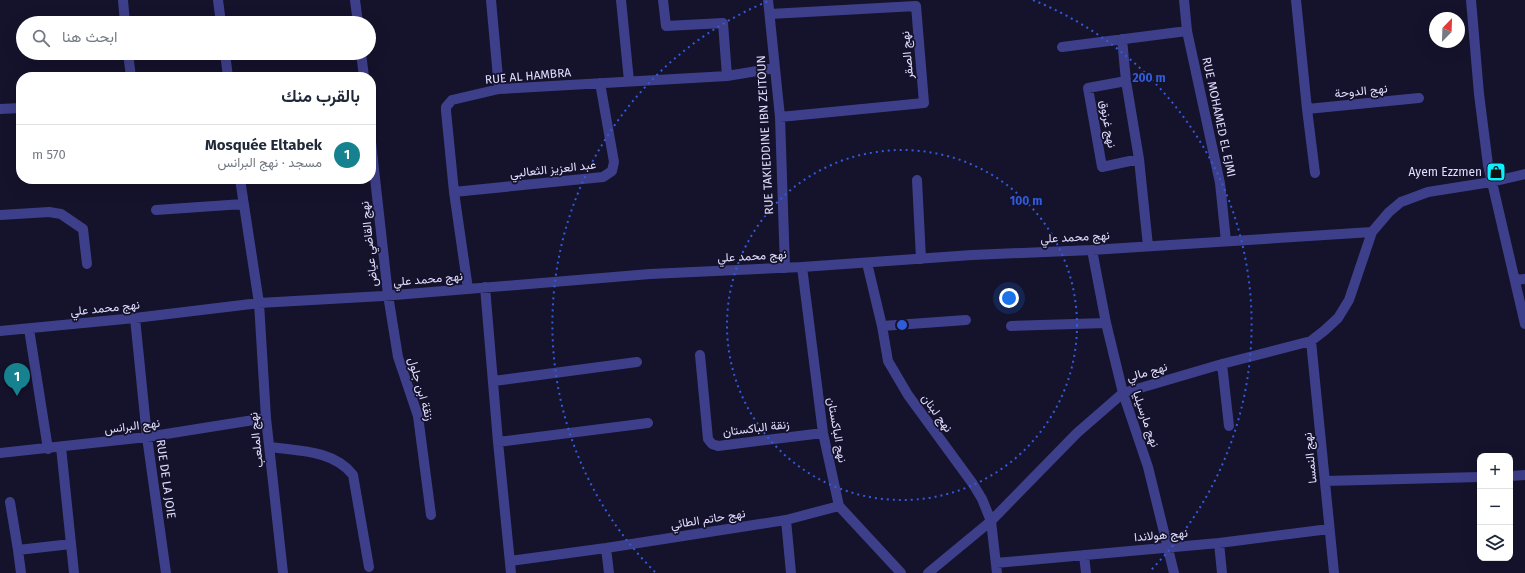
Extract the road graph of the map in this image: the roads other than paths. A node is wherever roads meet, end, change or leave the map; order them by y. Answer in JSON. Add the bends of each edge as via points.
{"nodes":[{"id":1,"x":123,"y":0,"type":"edge"},
{"id":2,"x":218,"y":0,"type":"edge"},
{"id":3,"x":355,"y":0,"type":"edge"},
{"id":4,"x":491,"y":0,"type":"edge"},
{"id":5,"x":621,"y":0,"type":"edge"},
{"id":6,"x":663,"y":0,"type":"edge"},
{"id":7,"x":768,"y":0,"type":"edge"},
{"id":8,"x":1184,"y":0,"type":"edge"},
{"id":9,"x":1296,"y":0,"type":"edge"},
{"id":10,"x":1471,"y":0,"type":"edge"},
{"id":11,"x":770,"y":14,"type":"junction"},
{"id":12,"x":124,"y":16,"type":"edge"},
{"id":13,"x":220,"y":16,"type":"edge"},
{"id":14,"x":357,"y":16,"type":"edge"},
{"id":15,"x":1187,"y":31,"type":"junction"},
{"id":16,"x":1122,"y":39,"type":"junction"},
{"id":17,"x":1062,"y":47,"type":"dead end"},
{"id":18,"x":129,"y":60,"type":"edge"},
{"id":19,"x":226,"y":60,"type":"edge"},
{"id":20,"x":362,"y":60,"type":"edge"},
{"id":21,"x":775,"y":68,"type":"junction"},
{"id":22,"x":130,"y":72,"type":"edge"},
{"id":23,"x":227,"y":72,"type":"edge"},
{"id":24,"x":363,"y":72,"type":"edge"},
{"id":25,"x":727,"y":76,"type":"junction"},
{"id":26,"x":1126,"y":81,"type":"junction"},
{"id":27,"x":629,"y":82,"type":"junction"},
{"id":28,"x":600,"y":83,"type":"junction"},
{"id":29,"x":499,"y":89,"type":"junction"},
{"id":30,"x":1419,"y":98,"type":"dead end"},
{"id":31,"x":16,"y":108,"type":"edge"},
{"id":32,"x":1307,"y":109,"type":"junction"},
{"id":33,"x":0,"y":110,"type":"edge"},
{"id":34,"x":780,"y":117,"type":"junction"},
{"id":35,"x":1138,"y":159,"type":"junction"},
{"id":36,"x":1315,"y":173,"type":"dead end"},
{"id":37,"x":1525,"y":174,"type":"edge"},
{"id":38,"x":917,"y":180,"type":"dead end"},
{"id":39,"x":1491,"y":182,"type":"junction"},
{"id":40,"x":241,"y":184,"type":"edge"},
{"id":41,"x":376,"y":184,"type":"edge"},
{"id":42,"x":454,"y":192,"type":"junction"},
{"id":43,"x":243,"y":204,"type":"junction"},
{"id":44,"x":156,"y":210,"type":"dead end"},
{"id":45,"x":0,"y":215,"type":"edge"},
{"id":46,"x":1372,"y":232,"type":"junction"},
{"id":47,"x":1226,"y":241,"type":"junction"},
{"id":48,"x":1148,"y":246,"type":"junction"},
{"id":49,"x":1092,"y":250,"type":"junction"},
{"id":50,"x":921,"y":259,"type":"junction"},
{"id":51,"x":867,"y":263,"type":"junction"},
{"id":52,"x":87,"y":264,"type":"dead end"},
{"id":53,"x":802,"y":267,"type":"junction"},
{"id":54,"x":785,"y":268,"type":"junction"},
{"id":55,"x":1520,"y":280,"type":"edge"},
{"id":56,"x":486,"y":287,"type":"junction"},
{"id":57,"x":468,"y":289,"type":"junction"},
{"id":58,"x":388,"y":295,"type":"junction"},
{"id":59,"x":259,"y":303,"type":"junction"},
{"id":60,"x":135,"y":318,"type":"junction"},
{"id":61,"x":966,"y":320,"type":"dead end"},
{"id":62,"x":1525,"y":322,"type":"edge"},
{"id":63,"x":1106,"y":323,"type":"junction"},
{"id":64,"x":882,"y":326,"type":"junction"},
{"id":65,"x":1011,"y":326,"type":"dead end"},
{"id":66,"x":29,"y":329,"type":"junction"},
{"id":67,"x":0,"y":331,"type":"edge"},
{"id":68,"x":1311,"y":341,"type":"junction"},
{"id":69,"x":700,"y":355,"type":"dead end"},
{"id":70,"x":637,"y":362,"type":"dead end"},
{"id":71,"x":1222,"y":364,"type":"junction"},
{"id":72,"x":494,"y":381,"type":"junction"},
{"id":73,"x":1123,"y":393,"type":"junction"},
{"id":74,"x":266,"y":418,"type":"junction"},
{"id":75,"x":648,"y":423,"type":"dead end"},
{"id":76,"x":1229,"y":426,"type":"dead end"},
{"id":77,"x":823,"y":433,"type":"junction"},
{"id":78,"x":147,"y":438,"type":"junction"},
{"id":79,"x":498,"y":442,"type":"junction"},
{"id":80,"x":61,"y":447,"type":"junction"},
{"id":81,"x":270,"y":447,"type":"junction"},
{"id":82,"x":48,"y":449,"type":"junction"},
{"id":83,"x":0,"y":453,"type":"edge"},
{"id":84,"x":1513,"y":476,"type":"edge"},
{"id":85,"x":1525,"y":476,"type":"edge"},
{"id":86,"x":1477,"y":477,"type":"edge"},
{"id":87,"x":1325,"y":481,"type":"junction"},
{"id":88,"x":10,"y":502,"type":"dead end"},
{"id":89,"x":838,"y":506,"type":"junction"},
{"id":90,"x":431,"y":515,"type":"dead end"},
{"id":91,"x":786,"y":520,"type":"junction"},
{"id":92,"x":991,"y":521,"type":"junction"},
{"id":93,"x":1329,"y":529,"type":"junction"},
{"id":94,"x":1219,"y":543,"type":"junction"},
{"id":95,"x":71,"y":544,"type":"junction"},
{"id":96,"x":1168,"y":547,"type":"junction"},
{"id":97,"x":606,"y":548,"type":"junction"},
{"id":98,"x":18,"y":550,"type":"junction"},
{"id":99,"x":1084,"y":555,"type":"junction"},
{"id":100,"x":510,"y":560,"type":"junction"},
{"id":101,"x":370,"y":567,"type":"dead end"},
{"id":102,"x":997,"y":568,"type":"edge"},
{"id":103,"x":21,"y":573,"type":"edge"},
{"id":104,"x":74,"y":573,"type":"edge"},
{"id":105,"x":166,"y":573,"type":"edge"},
{"id":106,"x":283,"y":573,"type":"edge"},
{"id":107,"x":511,"y":573,"type":"edge"},
{"id":108,"x":609,"y":573,"type":"edge"},
{"id":109,"x":791,"y":573,"type":"edge"},
{"id":110,"x":901,"y":573,"type":"edge"},
{"id":111,"x":928,"y":573,"type":"edge"},
{"id":112,"x":1086,"y":573,"type":"edge"},
{"id":113,"x":1174,"y":573,"type":"edge"},
{"id":114,"x":1222,"y":573,"type":"edge"},
{"id":115,"x":1334,"y":573,"type":"edge"}],
"edges":[{"from":1,"to":12,"type":"street"},
{"from":2,"to":13,"type":"street"},
{"from":3,"to":14,"type":"street"},
{"from":4,"to":29,"type":"street"},
{"from":5,"to":27,"type":"street"},
{"from":6,"to":25,"type":"street","via":[[666,26],[723,23]]},
{"from":7,"to":11,"type":"street","name":"RUE TAKIEDDINE IBN ZEITOUN"},
{"from":8,"to":15,"type":"street","name":"RUE MOHAMED EL EJMI"},
{"from":9,"to":32,"type":"street"},
{"from":10,"to":39,"type":"street","via":[[1479,94]]},
{"from":11,"to":21,"type":"street","name":"RUE TAKIEDDINE IBN ZEITOUN"},
{"from":11,"to":34,"type":"street","name":"نهج الصقر","via":[[916,6],[924,103]]},
{"from":15,"to":16,"type":"street"},
{"from":15,"to":47,"type":"street","name":"RUE MOHAMED EL EJMI","via":[[1220,183]]},
{"from":16,"to":17,"type":"street"},
{"from":16,"to":26,"type":"street","name":"نهج غرنوق"},
{"from":18,"to":22,"type":"street"},
{"from":19,"to":23,"type":"street"},
{"from":20,"to":24,"type":"street"},
{"from":21,"to":25,"type":"street","name":"RUE AL HAMBRA"},
{"from":21,"to":34,"type":"street","name":"RUE TAKIEDDINE IBN ZEITOUN"},
{"from":25,"to":27,"type":"street","name":"RUE AL HAMBRA"},
{"from":26,"to":35,"type":"street","name":"نهج غرنوق"},
{"from":26,"to":35,"type":"street","name":"نهج غرنوق","via":[[1088,88],[1102,167]]},
{"from":27,"to":28,"type":"street","name":"RUE AL HAMBRA"},
{"from":28,"to":29,"type":"street","name":"RUE AL HAMBRA"},
{"from":28,"to":42,"type":"street","name":"عبد العزيز الثعالبي","via":[[614,162],[612,171],[603,177]]},
{"from":29,"to":42,"type":"street","name":"RUE AL HAMBRA","via":[[452,100],[446,106]]},
{"from":30,"to":32,"type":"street","name":"نهج الدوحة"},
{"from":31,"to":33,"type":"street"},
{"from":32,"to":36,"type":"street"},
{"from":34,"to":54,"type":"street","name":"RUE TAKIEDDINE IBN ZEITOUN"},
{"from":35,"to":48,"type":"street","name":"نهج غرنوق"},
{"from":37,"to":39,"type":"street"},
{"from":38,"to":50,"type":"street"},
{"from":39,"to":46,"type":"street","via":[[1428,192],[1401,202]]},
{"from":39,"to":55,"type":"street"},
{"from":40,"to":43,"type":"street","name":"نهج الملعب"},
{"from":41,"to":58,"type":"street","name":"نهج القاضي عياض"},
{"from":42,"to":57,"type":"street","name":"RUE AL HAMBRA"},
{"from":43,"to":44,"type":"street"},
{"from":43,"to":59,"type":"street","name":"نهج الملعب"},
{"from":45,"to":52,"type":"street","via":[[48,212],[61,214],[83,229]]},
{"from":46,"to":47,"type":"street","name":"نهج محمد علي"},
{"from":46,"to":68,"type":"street","name":"نهج مالي","via":[[1349,300],[1338,318]]},
{"from":47,"to":48,"type":"street","name":"نهج محمد علي"},
{"from":48,"to":49,"type":"street","name":"نهج محمد علي"},
{"from":49,"to":50,"type":"street","name":"نهج محمد علي"},
{"from":49,"to":63,"type":"street","name":"نهج مارسيليا"},
{"from":50,"to":51,"type":"street","name":"نهج محمد علي"},
{"from":51,"to":53,"type":"street","name":"نهج محمد علي"},
{"from":51,"to":64,"type":"street","name":"نهج لبنان"},
{"from":53,"to":54,"type":"street","name":"نهج محمد علي"},
{"from":53,"to":77,"type":"street","name":"نهج الباكستان"},
{"from":54,"to":56,"type":"street","name":"نهج محمد علي","via":[[650,274]]},
{"from":55,"to":62,"type":"street"},
{"from":56,"to":57,"type":"street","name":"نهج محمد علي"},
{"from":56,"to":72,"type":"street"},
{"from":57,"to":58,"type":"street","name":"نهج محمد علي"},
{"from":58,"to":59,"type":"street","name":"نهج محمد علي"},
{"from":58,"to":90,"type":"street","name":"زنقة ابن جلول","via":[[398,357],[418,416]]},
{"from":59,"to":60,"type":"street","name":"نهج محمد علي"},
{"from":59,"to":74,"type":"street","name":"نهج الملعب"},
{"from":60,"to":66,"type":"street","name":"نهج محمد علي"},
{"from":60,"to":78,"type":"street","name":"RUE DE LA JOIE"},
{"from":61,"to":64,"type":"street"},
{"from":63,"to":65,"type":"street"},
{"from":63,"to":73,"type":"street","name":"نهج مارسيليا"},
{"from":64,"to":92,"type":"street","name":"نهج لبنان","via":[[888,361],[894,373],[973,484]]},
{"from":66,"to":67,"type":"street","name":"نهج محمد علي"},
{"from":66,"to":82,"type":"street"},
{"from":68,"to":71,"type":"street","name":"نهج مالي"},
{"from":68,"to":87,"type":"street","name":"نهج النمسا"},
{"from":69,"to":77,"type":"street","name":"زنقة الباكستان","via":[[708,439],[712,444],[718,446]]},
{"from":70,"to":72,"type":"street"},
{"from":71,"to":73,"type":"street","name":"نهج مالي"},
{"from":71,"to":76,"type":"street"},
{"from":72,"to":79,"type":"street"},
{"from":73,"to":92,"type":"street","name":"نهج مالي","via":[[1077,433]]},
{"from":73,"to":96,"type":"street","name":"نهج مارسيليا","via":[[1148,467]]},
{"from":74,"to":78,"type":"street","name":"نهج البرانس"},
{"from":74,"to":81,"type":"street","name":"نهج الملعب"},
{"from":75,"to":79,"type":"street"},
{"from":77,"to":89,"type":"street","name":"نهج الباكستان"},
{"from":78,"to":80,"type":"street","name":"نهج البرانس"},
{"from":78,"to":105,"type":"street","name":"RUE DE LA JOIE"},
{"from":79,"to":100,"type":"street"},
{"from":80,"to":82,"type":"street","name":"نهج البرانس"},
{"from":80,"to":95,"type":"street"},
{"from":81,"to":101,"type":"street","via":[[318,454],[348,468],[353,475]]},
{"from":81,"to":106,"type":"street","name":"نهج الملعب"},
{"from":82,"to":83,"type":"street","name":"نهج البرانس"},
{"from":84,"to":85,"type":"street"},
{"from":86,"to":87,"type":"street"},
{"from":87,"to":93,"type":"street","name":"نهج النمسا"},
{"from":88,"to":98,"type":"street"},
{"from":89,"to":91,"type":"street","name":"نهج حاتم الطائي"},
{"from":89,"to":110,"type":"street"},
{"from":91,"to":97,"type":"street","name":"نهج حاتم الطائي"},
{"from":91,"to":109,"type":"street"},
{"from":92,"to":102,"type":"street","name":"نهج لبنان"},
{"from":92,"to":111,"type":"street","name":"نهج مالي"},
{"from":93,"to":94,"type":"street","name":"نهج هولاندا"},
{"from":93,"to":115,"type":"street","name":"نهج النمسا"},
{"from":94,"to":96,"type":"street","name":"نهج هولاندا"},
{"from":94,"to":114,"type":"street"},
{"from":95,"to":98,"type":"street"},
{"from":95,"to":104,"type":"street"},
{"from":96,"to":99,"type":"street","name":"نهج هولاندا"},
{"from":96,"to":113,"type":"street","name":"نهج مارسيليا"},
{"from":97,"to":100,"type":"street","name":"نهج حاتم الطائي"},
{"from":97,"to":108,"type":"street"},
{"from":98,"to":103,"type":"street"},
{"from":99,"to":102,"type":"street","name":"نهج هولاندا"},
{"from":99,"to":112,"type":"street"},
{"from":100,"to":107,"type":"street"}]}
